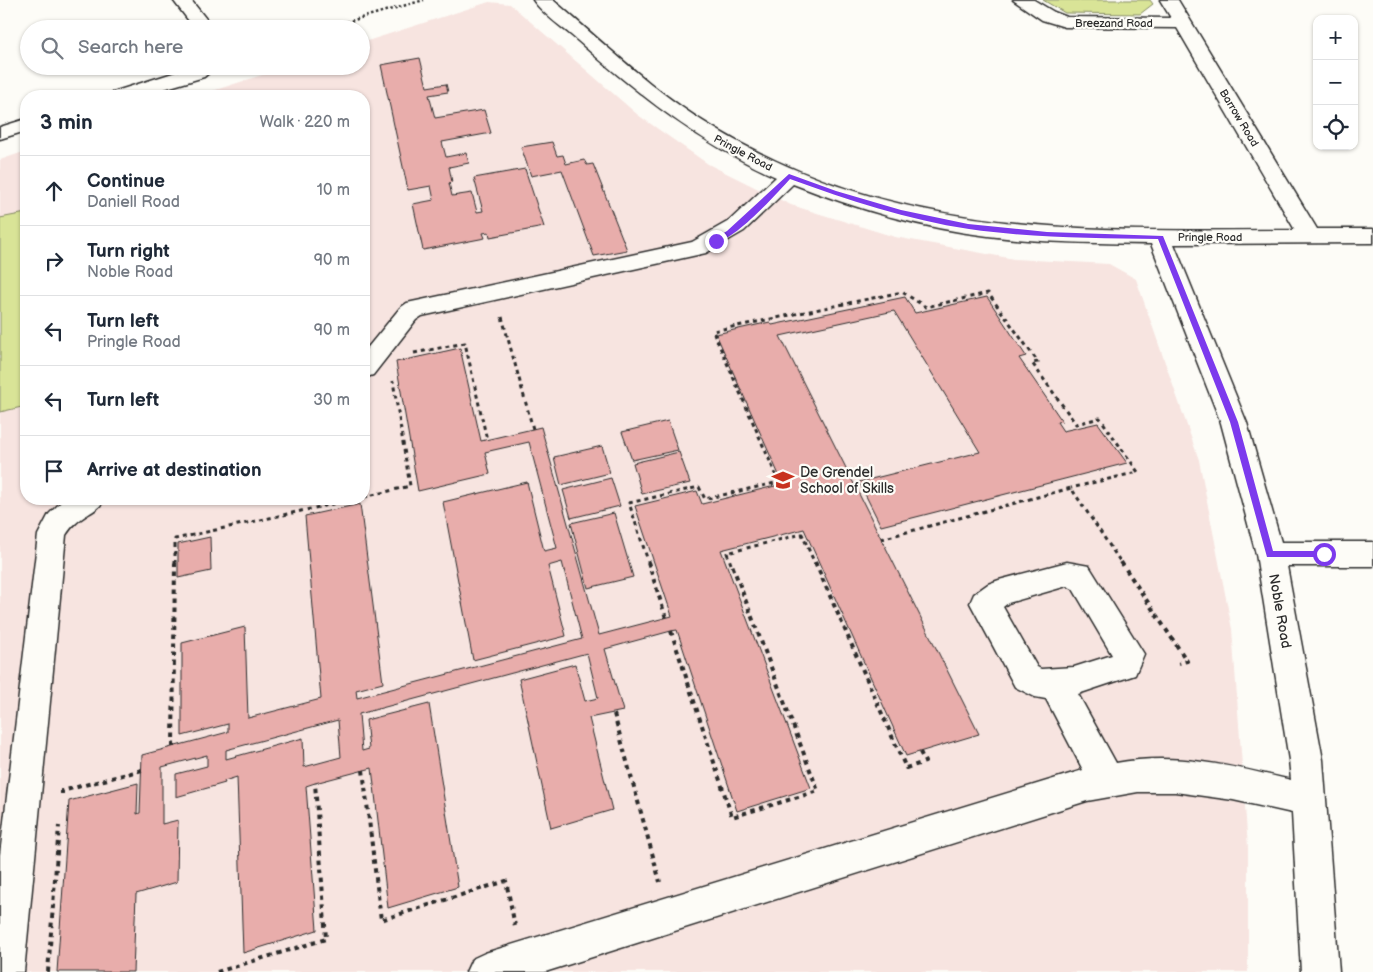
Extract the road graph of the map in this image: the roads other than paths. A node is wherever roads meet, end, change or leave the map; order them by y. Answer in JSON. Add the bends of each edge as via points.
{"nodes":[{"id":1,"x":182,"y":0,"type":"edge"},
{"id":2,"x":542,"y":0,"type":"edge"},
{"id":3,"x":1022,"y":0,"type":"edge"},
{"id":4,"x":1169,"y":0,"type":"edge"},
{"id":5,"x":198,"y":20,"type":"edge"},
{"id":6,"x":1182,"y":23,"type":"junction"},
{"id":7,"x":190,"y":75,"type":"edge"},
{"id":8,"x":140,"y":90,"type":"edge"},
{"id":9,"x":20,"y":127,"type":"edge"},
{"id":10,"x":0,"y":133,"type":"edge"},
{"id":11,"x":789,"y":176,"type":"junction"},
{"id":12,"x":1310,"y":236,"type":"junction"},
{"id":13,"x":1373,"y":236,"type":"edge"},
{"id":14,"x":1160,"y":237,"type":"junction"},
{"id":15,"x":370,"y":362,"type":"edge"},
{"id":16,"x":76,"y":505,"type":"edge"},
{"id":17,"x":1270,"y":554,"type":"junction"},
{"id":18,"x":1373,"y":554,"type":"edge"},
{"id":19,"x":1056,"y":686,"type":"junction"},
{"id":20,"x":1108,"y":782,"type":"junction"},
{"id":21,"x":1310,"y":800,"type":"junction"},
{"id":22,"x":504,"y":968,"type":"edge"},
{"id":23,"x":5,"y":972,"type":"edge"},
{"id":24,"x":1320,"y":972,"type":"edge"}],
"edges":[{"from":1,"to":5,"type":"street"},
{"from":2,"to":11,"type":"street","name":"Pringle Road","via":[[662,101],[705,132]]},
{"from":3,"to":6,"type":"street","name":"Breezand Road","via":[[1065,22]]},
{"from":4,"to":6,"type":"street","name":"Barrow Road"},
{"from":6,"to":12,"type":"street","name":"Barrow Road"},
{"from":7,"to":8,"type":"street"},
{"from":9,"to":10,"type":"street"},
{"from":11,"to":14,"type":"street","name":"Pringle Road","via":[[900,212],[968,226],[1047,234]]},
{"from":11,"to":15,"type":"street","via":[[730,233],[716,241],[622,266],[415,309]]},
{"from":12,"to":13,"type":"street","name":"Pringle Road"},
{"from":12,"to":14,"type":"street","name":"Pringle Road"},
{"from":14,"to":17,"type":"street","name":"Noble Road","via":[[1234,422]]},
{"from":16,"to":23,"type":"street","via":[[65,513],[52,535]]},
{"from":17,"to":18,"type":"street"},
{"from":17,"to":21,"type":"street","name":"Noble Road"},
{"from":19,"to":19,"type":"street","via":[[1026,677],[985,602],[999,593],[1074,574],[1083,580],[1129,658],[1124,665]]},
{"from":19,"to":20,"type":"street"},
{"from":20,"to":21,"type":"street","via":[[1153,775],[1186,776]]},
{"from":20,"to":22,"type":"street","via":[[1087,785],[668,914]]},
{"from":21,"to":24,"type":"street","name":"Noble Road"}]}
